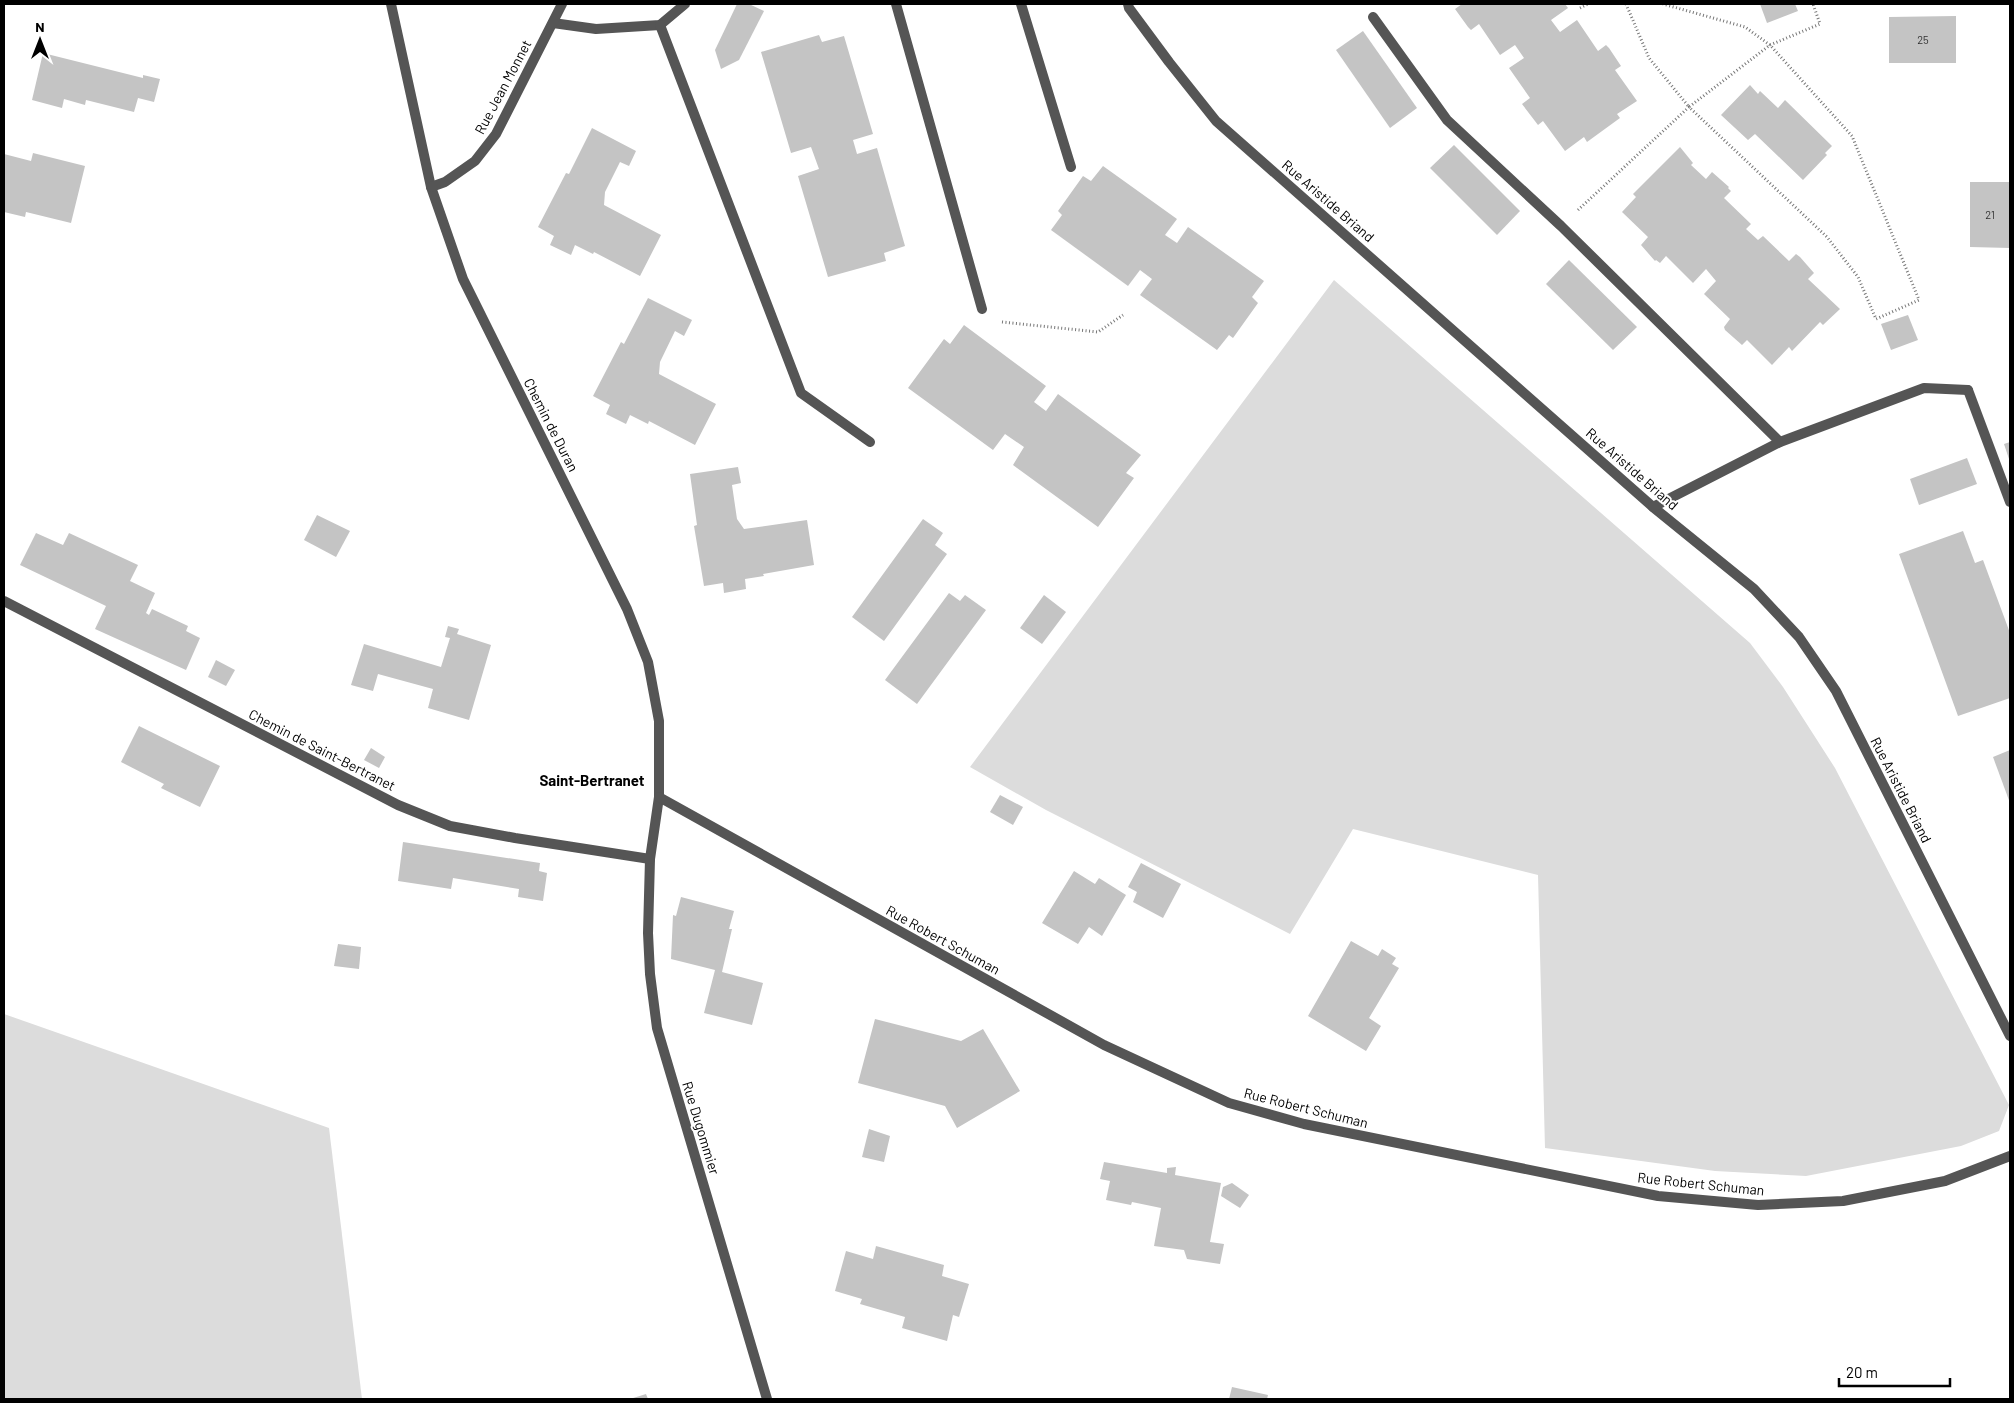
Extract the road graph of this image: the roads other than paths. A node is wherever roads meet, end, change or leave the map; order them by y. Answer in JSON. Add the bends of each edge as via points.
{"nodes":[{"id":1,"x":391,"y":4,"type":"edge"},
{"id":2,"x":562,"y":4,"type":"edge"},
{"id":3,"x":685,"y":4,"type":"edge"},
{"id":4,"x":896,"y":4,"type":"edge"},
{"id":5,"x":1021,"y":4,"type":"edge"},
{"id":6,"x":1128,"y":4,"type":"edge"},
{"id":7,"x":1372,"y":17,"type":"dead end"},
{"id":8,"x":553,"y":23,"type":"junction"},
{"id":9,"x":660,"y":25,"type":"junction"},
{"id":10,"x":1071,"y":167,"type":"dead end"},
{"id":11,"x":431,"y":187,"type":"junction"},
{"id":12,"x":982,"y":309,"type":"road end"},
{"id":13,"x":870,"y":442,"type":"dead end"},
{"id":14,"x":1780,"y":442,"type":"junction"},
{"id":15,"x":2010,"y":502,"type":"edge"},
{"id":16,"x":1653,"y":506,"type":"junction"},
{"id":17,"x":4,"y":601,"type":"edge"},
{"id":18,"x":659,"y":797,"type":"junction"},
{"id":19,"x":650,"y":859,"type":"junction"},
{"id":20,"x":2010,"y":1036,"type":"edge"},
{"id":21,"x":2010,"y":1156,"type":"edge"},
{"id":22,"x":766,"y":1399,"type":"edge"}],
"edges":[{"from":1,"to":11,"type":"street","name":"Chemin de Duran"},
{"from":2,"to":8,"type":"street","name":"Rue Jean Monnet"},
{"from":3,"to":9,"type":"street"},
{"from":4,"to":12,"type":"street"},
{"from":5,"to":10,"type":"street"},
{"from":6,"to":16,"type":"street","name":"Rue Aristide Briand","via":[[1216,121]]},
{"from":7,"to":14,"type":"street","via":[[1447,120],[1561,226]]},
{"from":8,"to":9,"type":"street","via":[[596,29]]},
{"from":8,"to":11,"type":"street","name":"Rue Jean Monnet","via":[[496,134],[475,161],[445,182]]},
{"from":9,"to":13,"type":"street","via":[[801,393]]},
{"from":11,"to":18,"type":"street","name":"Chemin de Duran","via":[[463,279],[627,609],[648,662],[659,721]]},
{"from":14,"to":15,"type":"street","via":[[1924,388],[1968,390]]},
{"from":14,"to":16,"type":"street"},
{"from":16,"to":20,"type":"street","name":"Rue Aristide Briand","via":[[1754,589],[1799,637],[1836,690]]},
{"from":17,"to":19,"type":"street","name":"Chemin de Saint-Bertranet","via":[[406,808],[450,826]]},
{"from":18,"to":19,"type":"street","name":"Chemin de Duran"},
{"from":18,"to":21,"type":"street","name":"Rue Robert Schuman","via":[[1104,1045],[1229,1103],[1304,1124],[1658,1196],[1758,1205],[1843,1201],[1945,1181]]},
{"from":19,"to":22,"type":"street","name":"Rue Dugommier","via":[[648,932],[657,1028]]}]}
